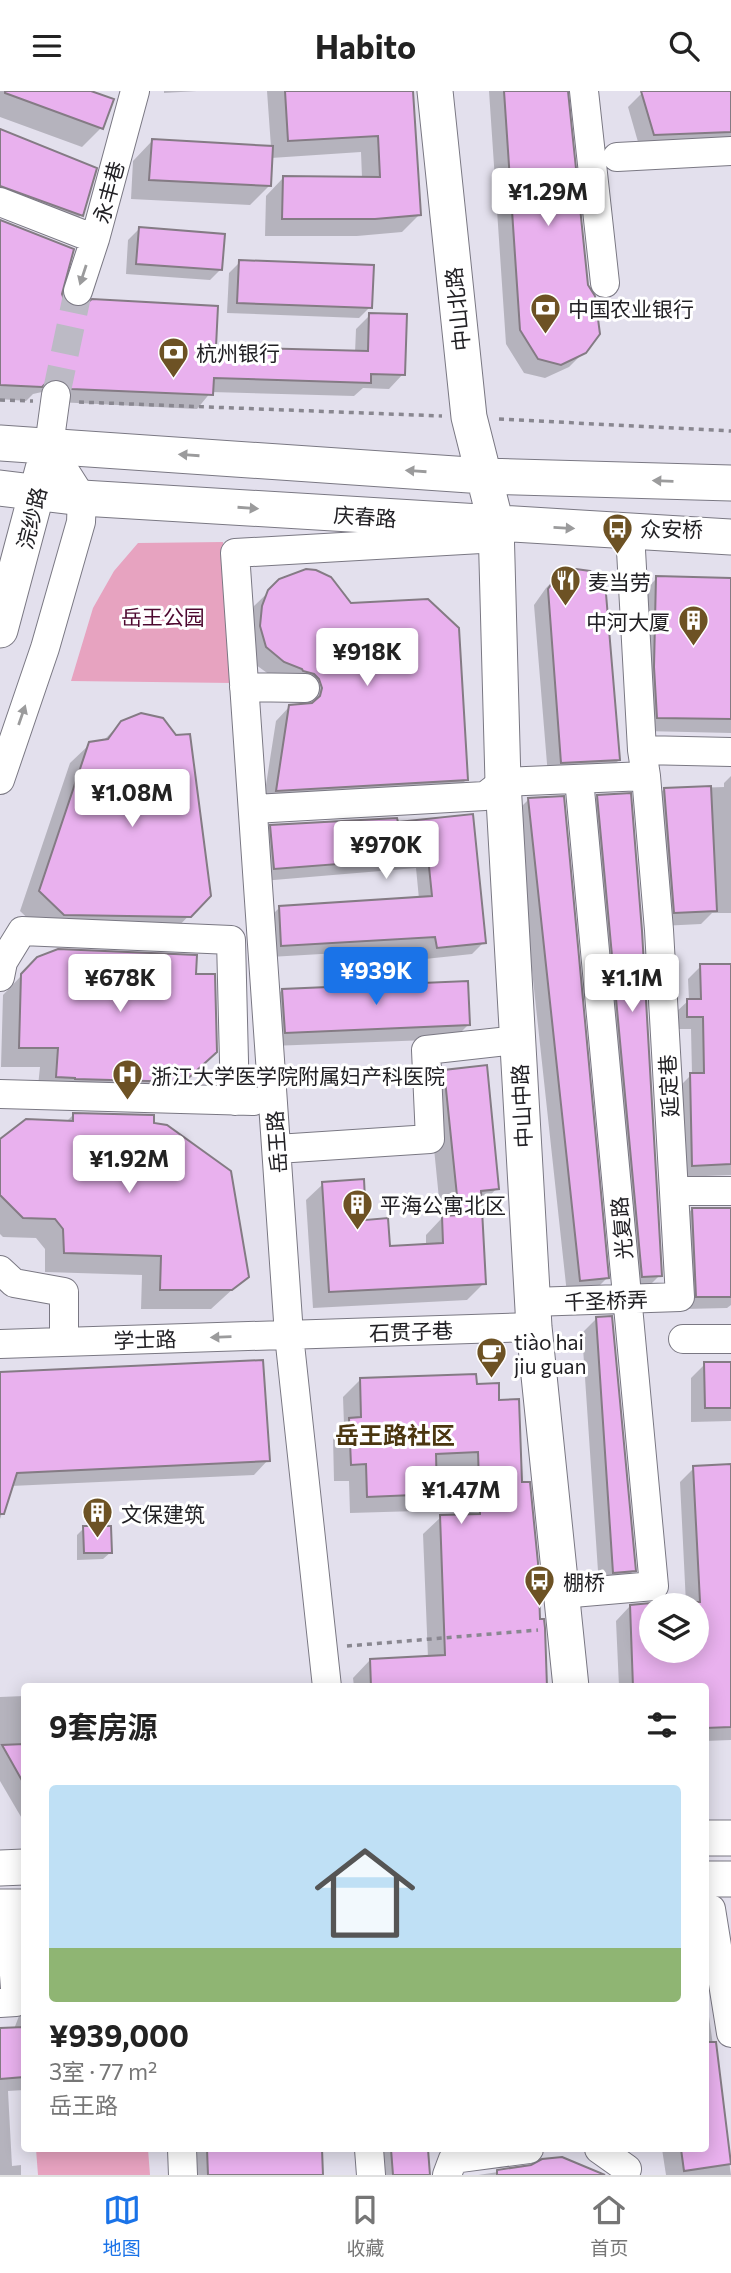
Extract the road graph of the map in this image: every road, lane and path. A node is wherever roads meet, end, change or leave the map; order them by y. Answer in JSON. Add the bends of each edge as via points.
{"nodes":[{"id":1,"x":135,"y":91,"type":"edge"},
{"id":2,"x":435,"y":91,"type":"edge"},
{"id":3,"x":584,"y":91,"type":"edge"},
{"id":4,"x":731,"y":151,"type":"edge"},
{"id":5,"x":617,"y":157,"type":"dead end"},
{"id":6,"x":0,"y":202,"type":"edge"},
{"id":7,"x":95,"y":239,"type":"junction"},
{"id":8,"x":605,"y":283,"type":"dead end"},
{"id":9,"x":78,"y":291,"type":"tunnel mouth"},
{"id":10,"x":55,"y":398,"type":"junction"},
{"id":11,"x":0,"y":400,"type":"edge"},
{"id":12,"x":469,"y":417,"type":"junction"},
{"id":13,"x":731,"y":431,"type":"edge"},
{"id":14,"x":0,"y":443,"type":"edge"},
{"id":15,"x":49,"y":446,"type":"junction"},
{"id":16,"x":484,"y":476,"type":"junction"},
{"id":17,"x":731,"y":483,"type":"edge"},
{"id":18,"x":0,"y":488,"type":"edge"},
{"id":19,"x":38,"y":491,"type":"junction"},
{"id":20,"x":82,"y":498,"type":"junction"},
{"id":21,"x":496,"y":524,"type":"junction"},
{"id":22,"x":630,"y":532,"type":"junction"},
{"id":23,"x":731,"y":537,"type":"edge"},
{"id":24,"x":0,"y":630,"type":"edge"},
{"id":25,"x":244,"y":687,"type":"junction"},
{"id":26,"x":306,"y":688,"type":"dead end"},
{"id":27,"x":731,"y":752,"type":"edge"},
{"id":28,"x":644,"y":763,"type":"junction"},
{"id":29,"x":579,"y":779,"type":"junction"},
{"id":30,"x":0,"y":780,"type":"edge"},
{"id":31,"x":503,"y":782,"type":"junction"},
{"id":32,"x":253,"y":809,"type":"junction"},
{"id":33,"x":0,"y":977,"type":"edge"},
{"id":34,"x":517,"y":1040,"type":"junction"},
{"id":35,"x":0,"y":1094,"type":"edge"},
{"id":36,"x":235,"y":1101,"type":"junction"},
{"id":37,"x":274,"y":1102,"type":"junction"},
{"id":38,"x":277,"y":1149,"type":"junction"},
{"id":39,"x":674,"y":1191,"type":"junction"},
{"id":40,"x":731,"y":1191,"type":"edge"},
{"id":41,"x":0,"y":1270,"type":"edge"},
{"id":42,"x":680,"y":1297,"type":"joint"},
{"id":43,"x":627,"y":1299,"type":"junction"},
{"id":44,"x":533,"y":1315,"type":"junction"},
{"id":45,"x":289,"y":1335,"type":"junction"},
{"id":46,"x":683,"y":1339,"type":"dead end"},
{"id":47,"x":731,"y":1339,"type":"edge"},
{"id":48,"x":64,"y":1341,"type":"junction"},
{"id":49,"x":0,"y":1344,"type":"edge"},
{"id":50,"x":563,"y":1611,"type":"junction"},
{"id":51,"x":323,"y":1649,"type":"junction"},
{"id":52,"x":327,"y":1683,"type":"edge"},
{"id":53,"x":571,"y":1683,"type":"edge"},
{"id":54,"x":709,"y":1838,"type":"edge"},
{"id":55,"x":731,"y":1838,"type":"edge"},
{"id":56,"x":21,"y":1867,"type":"edge"},
{"id":57,"x":0,"y":1868,"type":"edge"},
{"id":58,"x":731,"y":1879,"type":"edge"},
{"id":59,"x":713,"y":1901,"type":"edge"},
{"id":60,"x":11,"y":1907,"type":"edge"},
{"id":61,"x":0,"y":2003,"type":"edge"},
{"id":62,"x":731,"y":2033,"type":"edge"},
{"id":63,"x":182,"y":2152,"type":"edge"},
{"id":64,"x":369,"y":2152,"type":"edge"},
{"id":65,"x":506,"y":2152,"type":"edge"},
{"id":66,"x":604,"y":2152,"type":"edge"},
{"id":67,"x":626,"y":2164,"type":"edge"},
{"id":68,"x":183,"y":2175,"type":"edge"},
{"id":69,"x":372,"y":2175,"type":"edge"},
{"id":70,"x":447,"y":2175,"type":"edge"}],
"edges":[{"from":1,"to":7,"type":"street","name":"永丰巷"},
{"from":2,"to":12,"type":"main road","name":"中山北路"},
{"from":3,"to":8,"type":"street"},
{"from":4,"to":5,"type":"street"},
{"from":6,"to":7,"type":"street"},
{"from":7,"to":9,"type":"street","name":"永丰巷","one_way":true},
{"from":10,"to":11,"type":"path"},
{"from":10,"to":12,"type":"path"},
{"from":10,"to":15,"type":"street"},
{"from":12,"to":13,"type":"path"},
{"from":12,"to":16,"type":"main road","name":"中山北路"},
{"from":14,"to":15,"type":"main road"},
{"from":16,"to":15,"type":"main road","one_way":true},
{"from":15,"to":19,"type":"main road","name":"浣纱路"},
{"from":15,"to":20,"type":"street"},
{"from":17,"to":16,"type":"main road","one_way":true},
{"from":16,"to":21,"type":"main road","name":"中山北路"},
{"from":18,"to":19,"type":"main road","name":"庆春路"},
{"from":19,"to":20,"type":"main road","name":"庆春路"},
{"from":19,"to":24,"type":"main road","name":"浣纱路"},
{"from":20,"to":21,"type":"main road","name":"庆春路","one_way":true},
{"from":30,"to":20,"type":"street","one_way":true,"via":[[46,648],[81,521]]},
{"from":21,"to":22,"type":"main road","name":"庆春路","one_way":true},
{"from":21,"to":25,"type":"street","name":"岳王路","via":[[481,539],[235,553]]},
{"from":21,"to":31,"type":"main road","name":"中山中路"},
{"from":22,"to":23,"type":"main road","name":"庆春路"},
{"from":22,"to":28,"type":"street","name":"延定巷"},
{"from":25,"to":26,"type":"street"},
{"from":25,"to":32,"type":"street","name":"岳王路"},
{"from":27,"to":28,"type":"street"},
{"from":28,"to":29,"type":"street"},
{"from":28,"to":39,"type":"street","name":"延定巷"},
{"from":29,"to":31,"type":"street"},
{"from":29,"to":43,"type":"street","name":"光复路"},
{"from":31,"to":32,"type":"street","via":[[485,796]]},
{"from":31,"to":34,"type":"main road","name":"中山中路"},
{"from":32,"to":37,"type":"street","name":"岳王路"},
{"from":33,"to":36,"type":"street","via":[[3,962],[22,932],[231,940]]},
{"from":34,"to":38,"type":"street","via":[[426,1049],[430,1139]]},
{"from":34,"to":44,"type":"main road","name":"中山中路"},
{"from":35,"to":36,"type":"street"},
{"from":36,"to":37,"type":"street"},
{"from":37,"to":38,"type":"street","name":"岳王路"},
{"from":38,"to":45,"type":"street","name":"岳王路"},
{"from":39,"to":40,"type":"street"},
{"from":39,"to":42,"type":"street","name":"延定巷"},
{"from":41,"to":48,"type":"street","via":[[14,1283],[64,1292]]},
{"from":42,"to":43,"type":"street","name":"千圣桥弄"},
{"from":43,"to":44,"type":"street","name":"千圣桥弄"},
{"from":43,"to":50,"type":"street","name":"光复路","via":[[654,1585]]},
{"from":44,"to":45,"type":"street","name":"石贯子巷"},
{"from":44,"to":50,"type":"main road","name":"中山中路"},
{"from":45,"to":48,"type":"street","name":"学士路","one_way":true},
{"from":45,"to":51,"type":"street","name":"岳王路"},
{"from":46,"to":47,"type":"street"},
{"from":48,"to":49,"type":"street","name":"学士路"},
{"from":50,"to":51,"type":"path"},
{"from":50,"to":53,"type":"main road","name":"中山中路"},
{"from":51,"to":52,"type":"street","name":"岳王路"},
{"from":54,"to":55,"type":"main road"},
{"from":56,"to":57,"type":"main road"},
{"from":58,"to":59,"type":"main road"},
{"from":59,"to":62,"type":"street"},
{"from":60,"to":61,"type":"street","via":[[16,2002]]},
{"from":63,"to":68,"type":"street"},
{"from":64,"to":69,"type":"street"},
{"from":65,"to":70,"type":"street","via":[[453,2159]]},
{"from":66,"to":67,"type":"street"}]}
